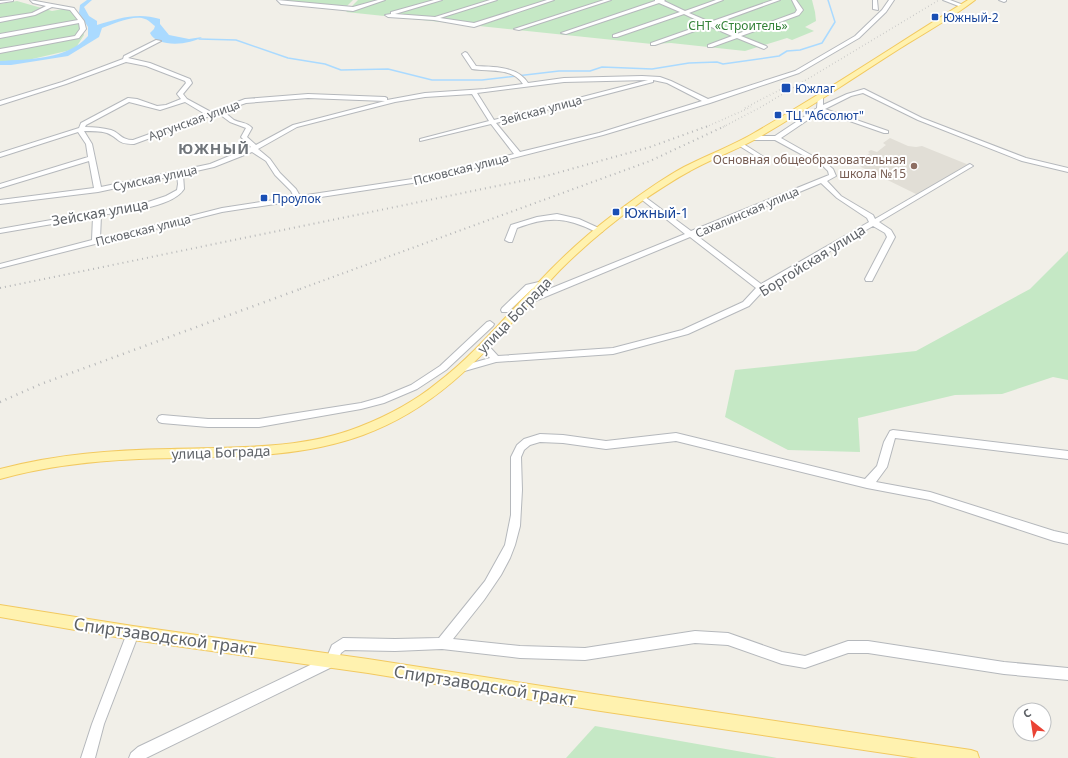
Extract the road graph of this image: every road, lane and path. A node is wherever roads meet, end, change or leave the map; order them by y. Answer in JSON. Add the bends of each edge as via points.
{"nodes":[{"id":1,"x":11,"y":0,"type":"edge"},
{"id":2,"x":32,"y":0,"type":"edge"},
{"id":3,"x":279,"y":0,"type":"edge"},
{"id":4,"x":383,"y":0,"type":"edge"},
{"id":5,"x":440,"y":0,"type":"edge"},
{"id":6,"x":495,"y":0,"type":"edge"},
{"id":7,"x":552,"y":0,"type":"edge"},
{"id":8,"x":609,"y":0,"type":"edge"},
{"id":9,"x":660,"y":0,"type":"edge"},
{"id":10,"x":721,"y":0,"type":"edge"},
{"id":11,"x":778,"y":0,"type":"edge"},
{"id":12,"x":794,"y":0,"type":"edge"},
{"id":13,"x":875,"y":0,"type":"edge"},
{"id":14,"x":892,"y":0,"type":"edge"},
{"id":15,"x":945,"y":0,"type":"edge"},
{"id":16,"x":972,"y":0,"type":"edge"},
{"id":17,"x":0,"y":2,"type":"edge"},
{"id":18,"x":53,"y":5,"type":"junction"},
{"id":19,"x":963,"y":6,"type":"junction"},
{"id":20,"x":876,"y":10,"type":"dead end"},
{"id":21,"x":684,"y":12,"type":"junction"},
{"id":22,"x":434,"y":18,"type":"junction"},
{"id":23,"x":0,"y":20,"type":"edge"},
{"id":24,"x":81,"y":21,"type":"junction"},
{"id":25,"x":710,"y":24,"type":"junction"},
{"id":26,"x":517,"y":29,"type":"dead end"},
{"id":27,"x":564,"y":33,"type":"dead end"},
{"id":28,"x":0,"y":36,"type":"edge"},
{"id":29,"x":615,"y":36,"type":"dead end"},
{"id":30,"x":736,"y":36,"type":"junction"},
{"id":31,"x":158,"y":41,"type":"dead end"},
{"id":32,"x":653,"y":44,"type":"dead end"},
{"id":33,"x":710,"y":46,"type":"dead end"},
{"id":34,"x":764,"y":47,"type":"dead end"},
{"id":35,"x":0,"y":51,"type":"edge"},
{"id":36,"x":465,"y":54,"type":"dead end"},
{"id":37,"x":125,"y":60,"type":"junction"},
{"id":38,"x":660,"y":79,"type":"junction"},
{"id":39,"x":527,"y":86,"type":"junction"},
{"id":40,"x":473,"y":91,"type":"junction"},
{"id":41,"x":820,"y":96,"type":"junction"},
{"id":42,"x":185,"y":100,"type":"junction"},
{"id":43,"x":395,"y":100,"type":"junction"},
{"id":44,"x":708,"y":102,"type":"junction"},
{"id":45,"x":0,"y":103,"type":"edge"},
{"id":46,"x":820,"y":109,"type":"junction"},
{"id":47,"x":218,"y":110,"type":"junction"},
{"id":48,"x":208,"y":113,"type":"junction"},
{"id":49,"x":493,"y":123,"type":"junction"},
{"id":50,"x":82,"y":126,"type":"junction"},
{"id":51,"x":886,"y":132,"type":"dead end"},
{"id":52,"x":751,"y":138,"type":"junction"},
{"id":53,"x":776,"y":138,"type":"junction"},
{"id":54,"x":422,"y":140,"type":"dead end"},
{"id":55,"x":740,"y":144,"type":"junction"},
{"id":56,"x":255,"y":149,"type":"junction"},
{"id":57,"x":518,"y":154,"type":"junction"},
{"id":58,"x":0,"y":155,"type":"edge"},
{"id":59,"x":92,"y":158,"type":"junction"},
{"id":60,"x":764,"y":159,"type":"dead end"},
{"id":61,"x":970,"y":166,"type":"dead end"},
{"id":62,"x":1068,"y":170,"type":"edge"},
{"id":63,"x":180,"y":174,"type":"junction"},
{"id":64,"x":822,"y":180,"type":"junction"},
{"id":65,"x":0,"y":186,"type":"edge"},
{"id":66,"x":98,"y":190,"type":"junction"},
{"id":67,"x":298,"y":198,"type":"junction"},
{"id":68,"x":643,"y":198,"type":"junction"},
{"id":69,"x":0,"y":202,"type":"edge"},
{"id":70,"x":96,"y":214,"type":"junction"},
{"id":71,"x":873,"y":222,"type":"junction"},
{"id":72,"x":599,"y":230,"type":"junction"},
{"id":73,"x":0,"y":231,"type":"edge"},
{"id":74,"x":693,"y":235,"type":"junction"},
{"id":75,"x":509,"y":240,"type":"dead end"},
{"id":76,"x":96,"y":242,"type":"junction"},
{"id":77,"x":0,"y":266,"type":"edge"},
{"id":78,"x":868,"y":278,"type":"dead end"},
{"id":79,"x":543,"y":284,"type":"junction"},
{"id":80,"x":762,"y":288,"type":"junction"},
{"id":81,"x":525,"y":302,"type":"junction"},
{"id":82,"x":505,"y":310,"type":"dead end"},
{"id":83,"x":490,"y":324,"type":"dead end"},
{"id":84,"x":484,"y":346,"type":"junction"},
{"id":85,"x":496,"y":359,"type":"junction"},
{"id":86,"x":460,"y":369,"type":"junction"},
{"id":87,"x":418,"y":385,"type":"junction"},
{"id":88,"x":427,"y":397,"type":"junction"},
{"id":89,"x":162,"y":419,"type":"dead end"},
{"id":90,"x":1068,"y":455,"type":"edge"},
{"id":91,"x":0,"y":474,"type":"edge"},
{"id":92,"x":867,"y":484,"type":"junction"},
{"id":93,"x":1068,"y":539,"type":"edge"},
{"id":94,"x":0,"y":611,"type":"edge"},
{"id":95,"x":133,"y":633,"type":"junction"},
{"id":96,"x":442,"y":643,"type":"junction"},
{"id":97,"x":332,"y":661,"type":"junction"},
{"id":98,"x":1068,"y":674,"type":"edge"},
{"id":99,"x":88,"y":758,"type":"edge"},
{"id":100,"x":136,"y":758,"type":"edge"},
{"id":101,"x":971,"y":758,"type":"edge"}],
"edges":[{"from":1,"to":17,"type":"street"},
{"from":2,"to":18,"type":"street","via":[[40,4]]},
{"from":3,"to":4,"type":"street","via":[[281,3],[353,8]]},
{"from":5,"to":22,"type":"street","via":[[388,15]]},
{"from":6,"to":22,"type":"street"},
{"from":7,"to":22,"type":"street","via":[[474,25]]},
{"from":8,"to":26,"type":"street"},
{"from":9,"to":21,"type":"street"},
{"from":9,"to":27,"type":"street"},
{"from":10,"to":21,"type":"street"},
{"from":11,"to":25,"type":"street"},
{"from":12,"to":30,"type":"street","via":[[800,10],[797,14]]},
{"from":13,"to":20,"type":"street"},
{"from":14,"to":44,"type":"street","name":"Псковская улица","via":[[857,37],[828,55],[797,72]]},
{"from":15,"to":19,"type":"street"},
{"from":16,"to":19,"type":"main road","name":"улица Бограда"},
{"from":18,"to":23,"type":"street","via":[[33,14]]},
{"from":18,"to":24,"type":"street","via":[[72,9]]},
{"from":19,"to":41,"type":"main road","name":"улица Бограда"},
{"from":21,"to":25,"type":"street"},
{"from":21,"to":29,"type":"street"},
{"from":24,"to":28,"type":"street"},
{"from":24,"to":35,"type":"street","via":[[83,29],[77,37]]},
{"from":25,"to":30,"type":"street"},
{"from":25,"to":32,"type":"street"},
{"from":30,"to":33,"type":"street"},
{"from":30,"to":34,"type":"street"},
{"from":31,"to":37,"type":"street","via":[[126,57]]},
{"from":36,"to":39,"type":"street","via":[[474,68],[498,69],[516,74]]},
{"from":37,"to":42,"type":"street","via":[[132,60],[188,80],[189,85],[181,90],[180,94]]},
{"from":37,"to":45,"type":"street"},
{"from":38,"to":39,"type":"street","via":[[564,80]]},
{"from":38,"to":44,"type":"street"},
{"from":38,"to":49,"type":"street","name":"Зейская улица"},
{"from":39,"to":40,"type":"street"},
{"from":40,"to":43,"type":"street"},
{"from":40,"to":49,"type":"street"},
{"from":41,"to":46,"type":"street"},
{"from":41,"to":52,"type":"main road","name":"улица Бограда"},
{"from":42,"to":48,"type":"street"},
{"from":42,"to":50,"type":"street","via":[[156,108],[128,100]]},
{"from":43,"to":47,"type":"street","name":"Аргунская улица","via":[[308,96],[245,101]]},
{"from":43,"to":56,"type":"street","name":"Сумская улица","via":[[295,126]]},
{"from":44,"to":57,"type":"street","name":"Псковская улица","via":[[567,143]]},
{"from":46,"to":51,"type":"street"},
{"from":46,"to":53,"type":"street"},
{"from":46,"to":62,"type":"street","via":[[864,91],[920,119],[1024,160]]},
{"from":47,"to":48,"type":"street","name":"Аргунская улица"},
{"from":47,"to":56,"type":"street","via":[[234,122],[248,126],[244,137]]},
{"from":48,"to":50,"type":"street","name":"Аргунская улица","via":[[134,142],[124,142],[110,132]]},
{"from":49,"to":54,"type":"street","name":"Зейская улица"},
{"from":49,"to":57,"type":"street"},
{"from":50,"to":58,"type":"street","name":"Аргунская улица"},
{"from":50,"to":59,"type":"street","via":[[81,132],[89,144]]},
{"from":52,"to":53,"type":"street"},
{"from":52,"to":55,"type":"main road","name":"улица Бограда"},
{"from":53,"to":64,"type":"street","via":[[831,170],[833,176]]},
{"from":55,"to":60,"type":"street"},
{"from":55,"to":68,"type":"main road","name":"улица Бограда","via":[[685,170]]},
{"from":56,"to":63,"type":"street","name":"Сумская улица","via":[[212,166]]},
{"from":56,"to":67,"type":"street","via":[[268,160]]},
{"from":57,"to":67,"type":"street","name":"Псковская улица","via":[[419,180]]},
{"from":59,"to":65,"type":"street"},
{"from":59,"to":66,"type":"street"},
{"from":61,"to":71,"type":"street","name":"Боргойская улица"},
{"from":63,"to":66,"type":"street","name":"Сумская улица"},
{"from":63,"to":70,"type":"street","name":"Зейская улица","via":[[182,186],[176,194],[157,202]]},
{"from":64,"to":71,"type":"street","via":[[839,197],[870,217]]},
{"from":64,"to":74,"type":"street","name":"Сахалинская улица"},
{"from":66,"to":69,"type":"street","name":"Сумская улица"},
{"from":67,"to":76,"type":"street","name":"Псковская улица","via":[[222,210]]},
{"from":68,"to":72,"type":"main road","name":"улица Бограда"},
{"from":68,"to":74,"type":"street"},
{"from":70,"to":73,"type":"street","name":"Зейская улица"},
{"from":70,"to":76,"type":"street"},
{"from":71,"to":78,"type":"street","via":[[891,236]]},
{"from":71,"to":80,"type":"street","name":"Боргойская улица"},
{"from":72,"to":75,"type":"street","via":[[570,218],[550,216],[514,227]]},
{"from":72,"to":79,"type":"main road","name":"улица Бограда","via":[[579,246]]},
{"from":74,"to":80,"type":"street"},
{"from":74,"to":81,"type":"street","name":"Сахалинская улица"},
{"from":76,"to":77,"type":"street","name":"Псковская улица"},
{"from":79,"to":81,"type":"main road","name":"улица Бограда"},
{"from":79,"to":82,"type":"street","via":[[529,287]]},
{"from":80,"to":85,"type":"street","name":"Боргойская улица","via":[[746,304],[685,332],[613,351]]},
{"from":81,"to":84,"type":"main road","name":"улица Бограда"},
{"from":83,"to":87,"type":"street","via":[[443,368]]},
{"from":84,"to":85,"type":"street"},
{"from":84,"to":86,"type":"main road","name":"улица Бограда"},
{"from":85,"to":86,"type":"street","name":"Боргойская улица"},
{"from":86,"to":88,"type":"main road","name":"улица Бограда"},
{"from":87,"to":88,"type":"street"},
{"from":87,"to":89,"type":"street","via":[[384,400],[361,406],[259,423],[230,424]]},
{"from":88,"to":91,"type":"main road","name":"улица Бограда","via":[[388,419],[321,443],[272,450],[87,457],[52,461]]},
{"from":90,"to":92,"type":"street","via":[[892,434],[887,441],[881,469]]},
{"from":92,"to":93,"type":"street","via":[[930,496]]},
{"from":92,"to":96,"type":"street","via":[[676,437],[606,445],[563,438],[540,438],[527,442],[520,448],[516,457],[516,514],[511,544],[498,569],[469,612]]},
{"from":94,"to":95,"type":"main road","name":"Спиртзаводской тракт"},
{"from":95,"to":97,"type":"main road","name":"Спиртзаводской тракт"},
{"from":95,"to":99,"type":"street","via":[[98,724]]},
{"from":96,"to":97,"type":"street","via":[[343,644],[336,649]]},
{"from":96,"to":98,"type":"street","via":[[520,652],[585,654],[695,637],[728,639],[782,658],[805,662],[848,647],[868,646],[1004,668]]},
{"from":97,"to":100,"type":"street","via":[[143,752]]},
{"from":97,"to":101,"type":"main road","name":"Спиртзаводской тракт"}]}
